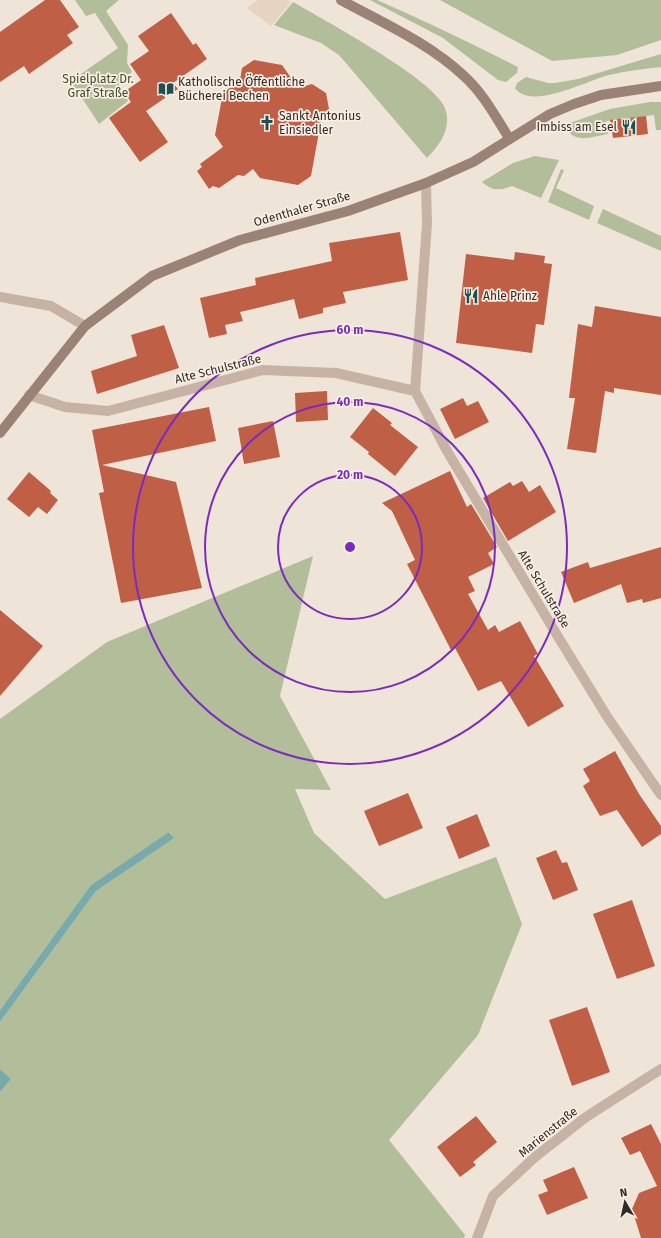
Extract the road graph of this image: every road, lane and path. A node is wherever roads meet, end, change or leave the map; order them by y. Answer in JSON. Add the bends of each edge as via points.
{"nodes":[{"id":1,"x":341,"y":0,"type":"edge"},
{"id":2,"x":661,"y":86,"type":"edge"},
{"id":3,"x":508,"y":138,"type":"junction"},
{"id":4,"x":426,"y":183,"type":"junction"},
{"id":5,"x":0,"y":297,"type":"edge"},
{"id":6,"x":85,"y":326,"type":"junction"},
{"id":7,"x":415,"y":390,"type":"junction"},
{"id":8,"x":29,"y":396,"type":"junction"},
{"id":9,"x":0,"y":433,"type":"edge"},
{"id":10,"x":661,"y":794,"type":"edge"},
{"id":11,"x":661,"y":1069,"type":"edge"},
{"id":12,"x":477,"y":1238,"type":"edge"}],
"edges":[{"from":1,"to":3,"type":"main road","via":[[425,46],[464,76],[487,102]]},
{"from":2,"to":3,"type":"main road","name":"Odenthaler Straße","via":[[601,95],[550,114]]},
{"from":3,"to":4,"type":"main road","name":"Odenthaler Straße","via":[[473,162]]},
{"from":4,"to":6,"type":"main road","name":"Odenthaler Straße","via":[[348,210],[240,240],[152,276]]},
{"from":4,"to":7,"type":"street","via":[[427,224]]},
{"from":5,"to":6,"type":"street","via":[[51,306]]},
{"from":6,"to":8,"type":"main road","name":"Odenthaler Straße"},
{"from":7,"to":8,"type":"street","name":"Alte Schulstraße","via":[[336,373],[263,370],[108,411],[65,407]]},
{"from":7,"to":10,"type":"street","name":"Alte Schulstraße","via":[[447,451],[557,635],[608,718]]},
{"from":8,"to":9,"type":"main road","name":"Odenthaler Straße"},
{"from":11,"to":12,"type":"street","name":"Marienstraße","via":[[586,1117],[535,1157],[493,1196]]}]}
